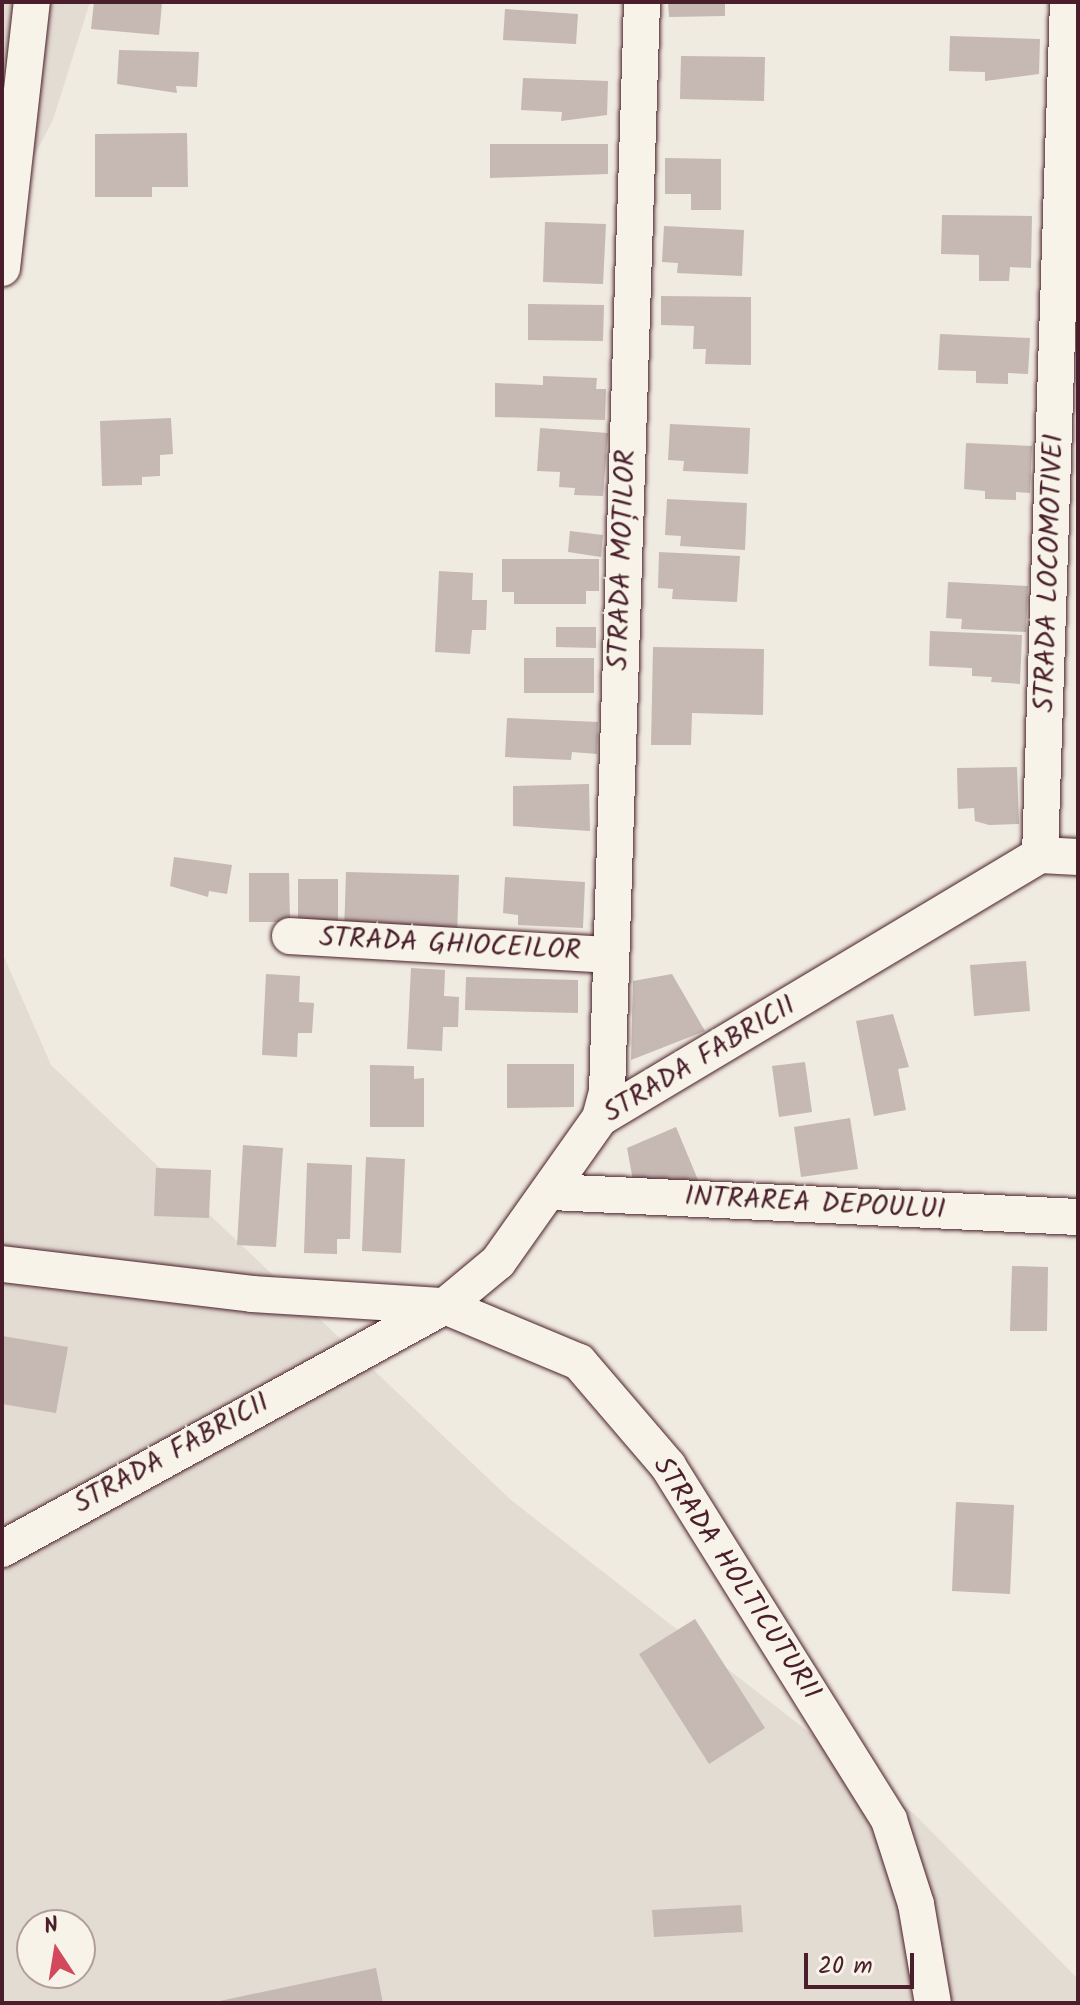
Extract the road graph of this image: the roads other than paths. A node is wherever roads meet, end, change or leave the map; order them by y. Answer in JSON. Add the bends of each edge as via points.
{"nodes":[{"id":1,"x":32,"y":2,"type":"edge"},
{"id":2,"x":642,"y":2,"type":"edge"},
{"id":3,"x":1068,"y":2,"type":"edge"},
{"id":4,"x":2,"y":268,"type":"edge"},
{"id":5,"x":1040,"y":855,"type":"junction"},
{"id":6,"x":1078,"y":857,"type":"edge"},
{"id":7,"x":290,"y":936,"type":"dead end"},
{"id":8,"x":610,"y":955,"type":"junction"},
{"id":9,"x":600,"y":1118,"type":"junction"},
{"id":10,"x":552,"y":1192,"type":"junction"},
{"id":11,"x":1078,"y":1217,"type":"edge"},
{"id":12,"x":2,"y":1264,"type":"edge"},
{"id":13,"x":445,"y":1306,"type":"junction"},
{"id":14,"x":2,"y":1549,"type":"edge"},
{"id":15,"x":933,"y":2003,"type":"edge"}],
"edges":[{"from":1,"to":4,"type":"street"},
{"from":2,"to":8,"type":"street","name":"STRADA MOȚILOR"},
{"from":3,"to":5,"type":"street","name":"STRADA LOCOMOTIVEI"},
{"from":5,"to":6,"type":"street"},
{"from":5,"to":9,"type":"street","name":"STRADA FABRICII"},
{"from":7,"to":8,"type":"street","name":"STRADA GHIOCEILOR"},
{"from":8,"to":9,"type":"street","name":"STRADA MOȚILOR","via":[[607,1092]]},
{"from":9,"to":10,"type":"street","name":"STRADA FABRICII"},
{"from":10,"to":11,"type":"street","name":"INTRAREA DEPOULUI"},
{"from":10,"to":13,"type":"street","name":"STRADA FABRICII","via":[[498,1262]]},
{"from":12,"to":13,"type":"street","name":"STRADA HOLTICUTURII","via":[[252,1294]]},
{"from":13,"to":14,"type":"street","name":"STRADA FABRICII"},
{"from":13,"to":15,"type":"street","name":"STRADA HOLTICUTURII","via":[[579,1362],[668,1466],[889,1820],[916,1904]]}]}
